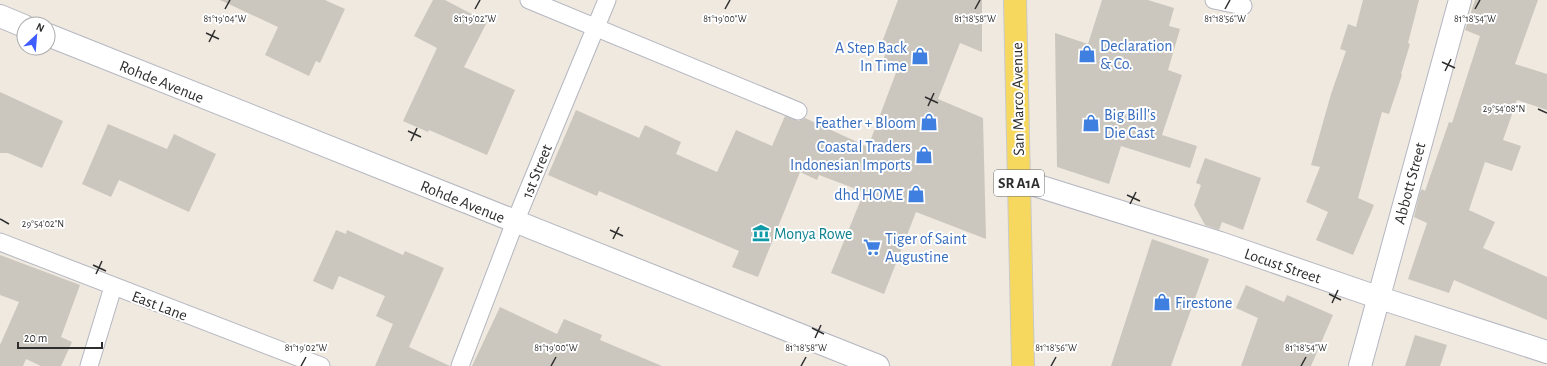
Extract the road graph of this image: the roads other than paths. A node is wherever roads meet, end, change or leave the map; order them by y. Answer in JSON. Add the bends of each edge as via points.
{"nodes":[{"id":1,"x":529,"y":0,"type":"edge"},
{"id":2,"x":607,"y":0,"type":"edge"},
{"id":3,"x":1015,"y":0,"type":"edge"},
{"id":4,"x":1214,"y":0,"type":"edge"},
{"id":5,"x":1460,"y":0,"type":"edge"},
{"id":6,"x":1243,"y":6,"type":"dead end"},
{"id":7,"x":0,"y":16,"type":"edge"},
{"id":8,"x":16,"y":23,"type":"edge"},
{"id":9,"x":596,"y":27,"type":"junction"},
{"id":10,"x":56,"y":38,"type":"edge"},
{"id":11,"x":798,"y":111,"type":"dead end"},
{"id":12,"x":1019,"y":180,"type":"junction"},
{"id":13,"x":515,"y":222,"type":"junction"},
{"id":14,"x":0,"y":242,"type":"edge"},
{"id":15,"x":113,"y":287,"type":"junction"},
{"id":16,"x":1380,"y":298,"type":"junction"},
{"id":17,"x":1547,"y":352,"type":"edge"},
{"id":18,"x":874,"y":365,"type":"edge"},
{"id":19,"x":89,"y":366,"type":"edge"},
{"id":20,"x":321,"y":366,"type":"edge"},
{"id":21,"x":460,"y":366,"type":"edge"},
{"id":22,"x":1023,"y":366,"type":"edge"},
{"id":23,"x":1360,"y":366,"type":"edge"}],
"edges":[{"from":1,"to":9,"type":"lane"},
{"from":2,"to":9,"type":"lane","name":"1st Street"},
{"from":3,"to":12,"type":"main road","name":"San Marco Avenue","number":"SR A1A"},
{"from":4,"to":6,"type":"lane"},
{"from":5,"to":16,"type":"street","name":"Abbott Street","via":[[1420,141]]},
{"from":7,"to":8,"type":"street"},
{"from":9,"to":11,"type":"lane"},
{"from":9,"to":13,"type":"lane","name":"1st Street"},
{"from":10,"to":13,"type":"street","name":"Rohde Avenue"},
{"from":12,"to":16,"type":"street","name":"Locust Street","via":[[1220,243]]},
{"from":12,"to":22,"type":"main road","name":"San Marco Avenue","number":"SR A1A"},
{"from":13,"to":18,"type":"street","name":"Rohde Avenue"},
{"from":13,"to":21,"type":"lane","name":"1st Street"},
{"from":14,"to":15,"type":"lane","name":"East Lane"},
{"from":15,"to":19,"type":"lane"},
{"from":15,"to":20,"type":"lane","name":"East Lane"},
{"from":16,"to":17,"type":"street","name":"Locust Street"},
{"from":16,"to":23,"type":"street","name":"Abbott Street"}]}
